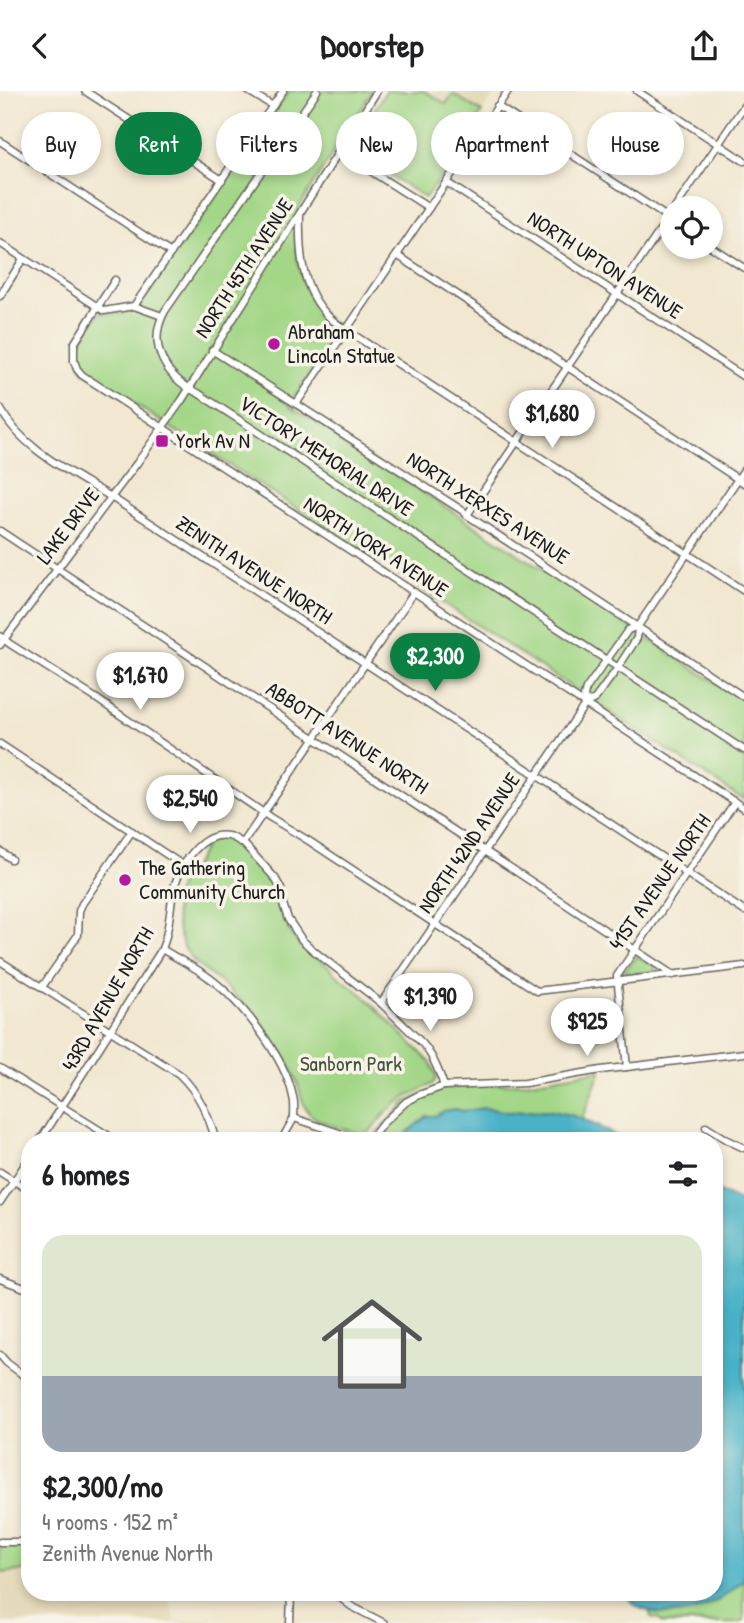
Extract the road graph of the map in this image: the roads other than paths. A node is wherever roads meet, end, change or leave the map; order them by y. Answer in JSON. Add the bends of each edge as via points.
{"nodes":[{"id":1,"x":85,"y":91,"type":"edge"},
{"id":2,"x":248,"y":91,"type":"edge"},
{"id":3,"x":284,"y":91,"type":"edge"},
{"id":4,"x":317,"y":91,"type":"edge"},
{"id":5,"x":377,"y":91,"type":"edge"},
{"id":6,"x":508,"y":91,"type":"edge"},
{"id":7,"x":637,"y":91,"type":"edge"},
{"id":8,"x":273,"y":106,"type":"junction"},
{"id":9,"x":497,"y":106,"type":"junction"},
{"id":10,"x":744,"y":106,"type":"edge"},
{"id":11,"x":364,"y":112,"type":"edge"},
{"id":12,"x":0,"y":141,"type":"edge"},
{"id":13,"x":718,"y":144,"type":"junction"},
{"id":14,"x":336,"y":156,"type":"edge"},
{"id":15,"x":744,"y":161,"type":"edge"},
{"id":16,"x":377,"y":175,"type":"edge"},
{"id":17,"x":222,"y":180,"type":"junction"},
{"id":18,"x":446,"y":182,"type":"junction"},
{"id":19,"x":683,"y":196,"type":"edge"},
{"id":20,"x":429,"y":208,"type":"junction"},
{"id":21,"x":660,"y":210,"type":"edge"},
{"id":22,"x":300,"y":213,"type":"junction"},
{"id":23,"x":660,"y":233,"type":"edge"},
{"id":24,"x":0,"y":243,"type":"edge"},
{"id":25,"x":171,"y":253,"type":"junction"},
{"id":26,"x":723,"y":254,"type":"edge"},
{"id":27,"x":397,"y":255,"type":"junction"},
{"id":28,"x":23,"y":259,"type":"junction"},
{"id":29,"x":744,"y":268,"type":"edge"},
{"id":30,"x":115,"y":280,"type":"dead end"},
{"id":31,"x":617,"y":294,"type":"junction"},
{"id":32,"x":0,"y":296,"type":"edge"},
{"id":33,"x":134,"y":306,"type":"junction"},
{"id":34,"x":98,"y":307,"type":"junction"},
{"id":35,"x":162,"y":316,"type":"junction"},
{"id":36,"x":346,"y":330,"type":"junction"},
{"id":37,"x":212,"y":350,"type":"junction"},
{"id":38,"x":567,"y":367,"type":"junction"},
{"id":39,"x":744,"y":377,"type":"edge"},
{"id":40,"x":189,"y":389,"type":"junction"},
{"id":41,"x":296,"y":404,"type":"junction"},
{"id":42,"x":0,"y":408,"type":"edge"},
{"id":43,"x":163,"y":428,"type":"junction"},
{"id":44,"x":516,"y":442,"type":"junction"},
{"id":45,"x":744,"y":470,"type":"edge"},
{"id":46,"x":741,"y":481,"type":"edge"},
{"id":47,"x":111,"y":497,"type":"junction"},
{"id":48,"x":467,"y":516,"type":"junction"},
{"id":49,"x":0,"y":531,"type":"edge"},
{"id":50,"x":687,"y":554,"type":"junction"},
{"id":51,"x":58,"y":568,"type":"junction"},
{"id":52,"x":744,"y":591,"type":"edge"},
{"id":53,"x":414,"y":592,"type":"junction"},
{"id":54,"x":638,"y":626,"type":"junction"},
{"id":55,"x":2,"y":640,"type":"edge"},
{"id":56,"x":606,"y":661,"type":"junction"},
{"id":57,"x":366,"y":664,"type":"junction"},
{"id":58,"x":617,"y":669,"type":"junction"},
{"id":59,"x":744,"y":697,"type":"edge"},
{"id":60,"x":586,"y":703,"type":"junction"},
{"id":61,"x":315,"y":738,"type":"junction"},
{"id":62,"x":0,"y":744,"type":"edge"},
{"id":63,"x":744,"y":750,"type":"edge"},
{"id":64,"x":536,"y":776,"type":"junction"},
{"id":65,"x":735,"y":801,"type":"junction"},
{"id":66,"x":744,"y":808,"type":"edge"},
{"id":67,"x":264,"y":813,"type":"junction"},
{"id":68,"x":132,"y":831,"type":"junction"},
{"id":69,"x":243,"y":843,"type":"junction"},
{"id":70,"x":486,"y":850,"type":"junction"},
{"id":71,"x":0,"y":851,"type":"edge"},
{"id":72,"x":11,"y":859,"type":"dead end"},
{"id":73,"x":184,"y":866,"type":"junction"},
{"id":74,"x":686,"y":873,"type":"junction"},
{"id":75,"x":744,"y":911,"type":"edge"},
{"id":76,"x":435,"y":924,"type":"junction"},
{"id":77,"x":162,"y":949,"type":"junction"},
{"id":78,"x":635,"y":949,"type":"junction"},
{"id":79,"x":0,"y":961,"type":"edge"},
{"id":80,"x":744,"y":967,"type":"edge"},
{"id":81,"x":673,"y":975,"type":"junction"},
{"id":82,"x":617,"y":981,"type":"junction"},
{"id":83,"x":42,"y":987,"type":"junction"},
{"id":84,"x":381,"y":1003,"type":"junction"},
{"id":85,"x":111,"y":1031,"type":"junction"},
{"id":86,"x":744,"y":1053,"type":"edge"},
{"id":87,"x":0,"y":1067,"type":"edge"},
{"id":88,"x":627,"y":1067,"type":"junction"},
{"id":89,"x":444,"y":1086,"type":"junction"},
{"id":90,"x":63,"y":1108,"type":"junction"},
{"id":91,"x":294,"y":1118,"type":"junction"},
{"id":92,"x":706,"y":1127,"type":"dead end"},
{"id":93,"x":46,"y":1132,"type":"edge"},
{"id":94,"x":102,"y":1132,"type":"edge"},
{"id":95,"x":213,"y":1132,"type":"edge"},
{"id":96,"x":286,"y":1132,"type":"edge"},
{"id":97,"x":338,"y":1132,"type":"edge"},
{"id":98,"x":375,"y":1132,"type":"edge"},
{"id":99,"x":714,"y":1132,"type":"edge"},
{"id":100,"x":723,"y":1138,"type":"edge"},
{"id":101,"x":744,"y":1148,"type":"edge"},
{"id":102,"x":21,"y":1170,"type":"edge"},
{"id":103,"x":0,"y":1172,"type":"edge"},
{"id":104,"x":14,"y":1181,"type":"junction"},
{"id":105,"x":21,"y":1185,"type":"edge"},
{"id":106,"x":0,"y":1202,"type":"edge"},
{"id":107,"x":3,"y":1280,"type":"edge"},
{"id":108,"x":21,"y":1287,"type":"edge"},
{"id":109,"x":0,"y":1289,"type":"edge"},
{"id":110,"x":0,"y":1355,"type":"edge"},
{"id":111,"x":21,"y":1373,"type":"edge"},
{"id":112,"x":0,"y":1542,"type":"edge"},
{"id":113,"x":21,"y":1542,"type":"edge"},
{"id":114,"x":291,"y":1601,"type":"edge"},
{"id":115,"x":344,"y":1601,"type":"edge"},
{"id":116,"x":290,"y":1623,"type":"edge"},
{"id":117,"x":384,"y":1623,"type":"edge"}],
"edges":[{"from":1,"to":17,"type":"street"},
{"from":2,"to":8,"type":"street"},
{"from":3,"to":8,"type":"street"},
{"from":4,"to":35,"type":"street","name":"VICTORY MEMORIAL DRIVE"},
{"from":5,"to":11,"type":"street","name":"NORTH 45TH AVENUE"},
{"from":6,"to":9,"type":"street"},
{"from":7,"to":13,"type":"street"},
{"from":8,"to":17,"type":"street"},
{"from":9,"to":18,"type":"street"},
{"from":9,"to":21,"type":"street"},
{"from":10,"to":13,"type":"street"},
{"from":12,"to":25,"type":"street"},
{"from":13,"to":15,"type":"street"},
{"from":13,"to":19,"type":"street"},
{"from":14,"to":22,"type":"street","name":"NORTH 45TH AVENUE"},
{"from":16,"to":20,"type":"street"},
{"from":17,"to":25,"type":"street"},
{"from":18,"to":20,"type":"street"},
{"from":18,"to":31,"type":"street","name":"NORTH UPTON AVENUE"},
{"from":20,"to":27,"type":"street"},
{"from":22,"to":36,"type":"street","via":[[306,278],[329,317]]},
{"from":22,"to":37,"type":"street","name":"NORTH 45TH AVENUE"},
{"from":23,"to":31,"type":"street"},
{"from":24,"to":28,"type":"street"},
{"from":25,"to":33,"type":"street"},
{"from":26,"to":29,"type":"street"},
{"from":27,"to":36,"type":"street"},
{"from":27,"to":38,"type":"street"},
{"from":28,"to":32,"type":"street"},
{"from":28,"to":34,"type":"street"},
{"from":30,"to":34,"type":"street","name":"NORTH YORK AVENUE"},
{"from":31,"to":38,"type":"street"},
{"from":31,"to":39,"type":"street","name":"NORTH UPTON AVENUE"},
{"from":33,"to":34,"type":"street","via":[[104,311]]},
{"from":33,"to":35,"type":"street"},
{"from":34,"to":43,"type":"street","name":"NORTH YORK AVENUE","via":[[74,344],[77,369]]},
{"from":35,"to":40,"type":"street","name":"VICTORY MEMORIAL DRIVE","via":[[159,354]]},
{"from":36,"to":41,"type":"street"},
{"from":36,"to":44,"type":"street"},
{"from":37,"to":40,"type":"street","name":"NORTH 45TH AVENUE"},
{"from":37,"to":41,"type":"street","name":"NORTH XERXES AVENUE"},
{"from":38,"to":44,"type":"street"},
{"from":38,"to":46,"type":"street"},
{"from":40,"to":43,"type":"street","name":"NORTH 45TH AVENUE"},
{"from":40,"to":56,"type":"street","name":"VICTORY MEMORIAL DRIVE"},
{"from":41,"to":48,"type":"street","name":"NORTH XERXES AVENUE"},
{"from":42,"to":47,"type":"street","name":"ZENITH AVENUE NORTH","via":[[26,442]]},
{"from":43,"to":47,"type":"street","name":"LAKE DRIVE"},
{"from":43,"to":53,"type":"street","name":"NORTH YORK AVENUE"},
{"from":44,"to":48,"type":"street"},
{"from":44,"to":50,"type":"street"},
{"from":45,"to":46,"type":"street","name":"NORTH 42ND AVENUE"},
{"from":46,"to":50,"type":"street","name":"NORTH 42ND AVENUE"},
{"from":47,"to":51,"type":"street","name":"LAKE DRIVE"},
{"from":47,"to":57,"type":"street","name":"ZENITH AVENUE NORTH"},
{"from":48,"to":54,"type":"street","name":"NORTH XERXES AVENUE"},
{"from":49,"to":51,"type":"street","name":"ABBOTT AVENUE NORTH"},
{"from":50,"to":52,"type":"street"},
{"from":50,"to":54,"type":"street","name":"NORTH 42ND AVENUE"},
{"from":51,"to":55,"type":"street","name":"LAKE DRIVE"},
{"from":51,"to":61,"type":"street","name":"ABBOTT AVENUE NORTH"},
{"from":53,"to":57,"type":"street"},
{"from":53,"to":60,"type":"street","name":"NORTH YORK AVENUE"},
{"from":54,"to":56,"type":"street","name":"NORTH 42ND AVENUE","via":[[628,630]]},
{"from":54,"to":58,"type":"street","name":"NORTH 42ND AVENUE","via":[[638,638]]},
{"from":54,"to":59,"type":"street","name":"NORTH XERXES AVENUE"},
{"from":55,"to":67,"type":"street"},
{"from":56,"to":58,"type":"street","name":"VICTORY MEMORIAL DRIVE"},
{"from":56,"to":60,"type":"street","name":"NORTH 42ND AVENUE","via":[[586,689]]},
{"from":57,"to":61,"type":"street"},
{"from":57,"to":64,"type":"street","name":"ZENITH AVENUE NORTH"},
{"from":58,"to":60,"type":"street","name":"NORTH 42ND AVENUE","via":[[595,699]]},
{"from":58,"to":63,"type":"street","name":"VICTORY MEMORIAL DRIVE"},
{"from":60,"to":64,"type":"street","name":"NORTH 42ND AVENUE"},
{"from":60,"to":65,"type":"street","name":"NORTH YORK AVENUE"},
{"from":61,"to":67,"type":"street"},
{"from":61,"to":70,"type":"street","name":"ABBOTT AVENUE NORTH"},
{"from":62,"to":68,"type":"street"},
{"from":64,"to":70,"type":"street","name":"NORTH 42ND AVENUE"},
{"from":64,"to":74,"type":"street","name":"ZENITH AVENUE NORTH"},
{"from":65,"to":66,"type":"street","name":"NORTH YORK AVENUE"},
{"from":65,"to":74,"type":"street","name":"41ST AVENUE NORTH"},
{"from":67,"to":69,"type":"street"},
{"from":67,"to":76,"type":"street"},
{"from":68,"to":73,"type":"street"},
{"from":68,"to":83,"type":"street","via":[[82,904],[78,935]]},
{"from":69,"to":73,"type":"street","name":"43RD AVENUE NORTH","via":[[219,835],[208,839],[196,847]]},
{"from":69,"to":84,"type":"street","via":[[275,878],[288,919],[302,940]]},
{"from":70,"to":76,"type":"street","name":"NORTH 42ND AVENUE"},
{"from":70,"to":78,"type":"street","name":"ABBOTT AVENUE NORTH"},
{"from":71,"to":72,"type":"street"},
{"from":73,"to":77,"type":"street","name":"43RD AVENUE NORTH"},
{"from":74,"to":75,"type":"street","name":"ZENITH AVENUE NORTH"},
{"from":74,"to":78,"type":"street","name":"41ST AVENUE NORTH"},
{"from":76,"to":82,"type":"street","via":[[537,991]]},
{"from":76,"to":84,"type":"street","name":"NORTH 42ND AVENUE"},
{"from":77,"to":85,"type":"street","name":"43RD AVENUE NORTH"},
{"from":77,"to":91,"type":"street","via":[[206,975],[244,1011],[281,1067],[293,1097]]},
{"from":78,"to":81,"type":"street","name":"ABBOTT AVENUE NORTH"},
{"from":78,"to":82,"type":"street","name":"41ST AVENUE NORTH"},
{"from":79,"to":83,"type":"street"},
{"from":80,"to":81,"type":"street"},
{"from":81,"to":82,"type":"street"},
{"from":82,"to":88,"type":"street","name":"41ST AVENUE NORTH"},
{"from":83,"to":85,"type":"street"},
{"from":84,"to":89,"type":"street","via":[[427,1049]]},
{"from":85,"to":90,"type":"street","name":"43RD AVENUE NORTH"},
{"from":85,"to":95,"type":"street","via":[[191,1085]]},
{"from":86,"to":88,"type":"street"},
{"from":87,"to":90,"type":"street"},
{"from":88,"to":89,"type":"street","via":[[525,1083]]},
{"from":89,"to":98,"type":"street","via":[[406,1102]]},
{"from":90,"to":93,"type":"street","name":"43RD AVENUE NORTH"},
{"from":90,"to":94,"type":"street"},
{"from":91,"to":96,"type":"street"},
{"from":91,"to":97,"type":"street"},
{"from":92,"to":99,"type":"street"},
{"from":100,"to":101,"type":"street"},
{"from":102,"to":104,"type":"street"},
{"from":103,"to":104,"type":"street"},
{"from":104,"to":105,"type":"street"},
{"from":104,"to":106,"type":"street"},
{"from":107,"to":108,"type":"street"},
{"from":107,"to":109,"type":"street"},
{"from":110,"to":111,"type":"street"},
{"from":112,"to":113,"type":"street"},
{"from":114,"to":116,"type":"street"},
{"from":115,"to":117,"type":"street"}]}
